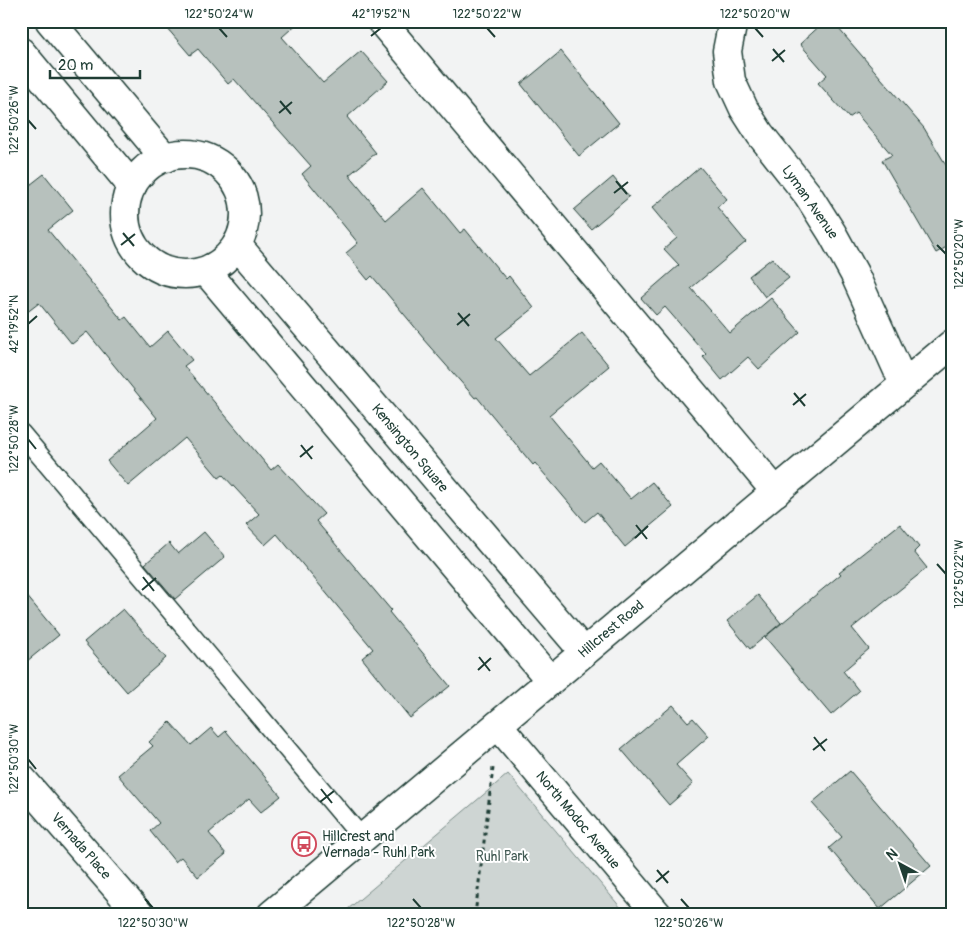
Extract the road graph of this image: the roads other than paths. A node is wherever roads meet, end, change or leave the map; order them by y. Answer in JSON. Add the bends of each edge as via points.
{"nodes":[{"id":1,"x":50,"y":21,"type":"edge"},
{"id":2,"x":381,"y":21,"type":"edge"},
{"id":3,"x":733,"y":21,"type":"edge"},
{"id":4,"x":21,"y":52,"type":"edge"},
{"id":5,"x":165,"y":158,"type":"junction"},
{"id":6,"x":132,"y":186,"type":"junction"},
{"id":7,"x":237,"y":245,"type":"junction"},
{"id":8,"x":206,"y":271,"type":"junction"},
{"id":9,"x":952,"y":344,"type":"edge"},
{"id":10,"x":904,"y":384,"type":"junction"},
{"id":11,"x":21,"y":433,"type":"edge"},
{"id":12,"x":776,"y":492,"type":"junction"},
{"id":13,"x":584,"y":652,"type":"junction"},
{"id":14,"x":550,"y":680,"type":"junction"},
{"id":15,"x":498,"y":725,"type":"junction"},
{"id":16,"x":21,"y":778,"type":"edge"},
{"id":17,"x":362,"y":838,"type":"junction"},
{"id":18,"x":140,"y":915,"type":"edge"},
{"id":19,"x":270,"y":915,"type":"edge"},
{"id":20,"x":658,"y":915,"type":"edge"}],
"edges":[{"from":1,"to":5,"type":"street"},
{"from":2,"to":12,"type":"street"},
{"from":3,"to":10,"type":"street","name":"Lyman Avenue","via":[[727,51],[731,81],[744,109],[832,233],[854,273]]},
{"from":4,"to":6,"type":"street"},
{"from":5,"to":6,"type":"street","via":[[140,173]]},
{"from":5,"to":7,"type":"street","via":[[179,154],[194,155],[221,166],[232,176],[244,202],[243,231]]},
{"from":6,"to":8,"type":"street","via":[[124,214],[131,242],[139,254],[163,271],[177,274]]},
{"from":7,"to":8,"type":"street","via":[[229,256]]},
{"from":7,"to":13,"type":"street","name":"Kensington Square"},
{"from":8,"to":14,"type":"street"},
{"from":9,"to":10,"type":"street","name":"Hillcrest Road"},
{"from":10,"to":12,"type":"street","name":"Hillcrest Road"},
{"from":11,"to":17,"type":"lane"},
{"from":12,"to":13,"type":"street","name":"Hillcrest Road"},
{"from":13,"to":14,"type":"street","name":"Hillcrest Road"},
{"from":14,"to":15,"type":"street","name":"Hillcrest Road"},
{"from":15,"to":17,"type":"street","name":"Hillcrest Road"},
{"from":15,"to":20,"type":"street","name":"North Modoc Avenue"},
{"from":16,"to":18,"type":"street","name":"Vernada Place"},
{"from":17,"to":19,"type":"street","name":"Hillcrest Road"}]}
